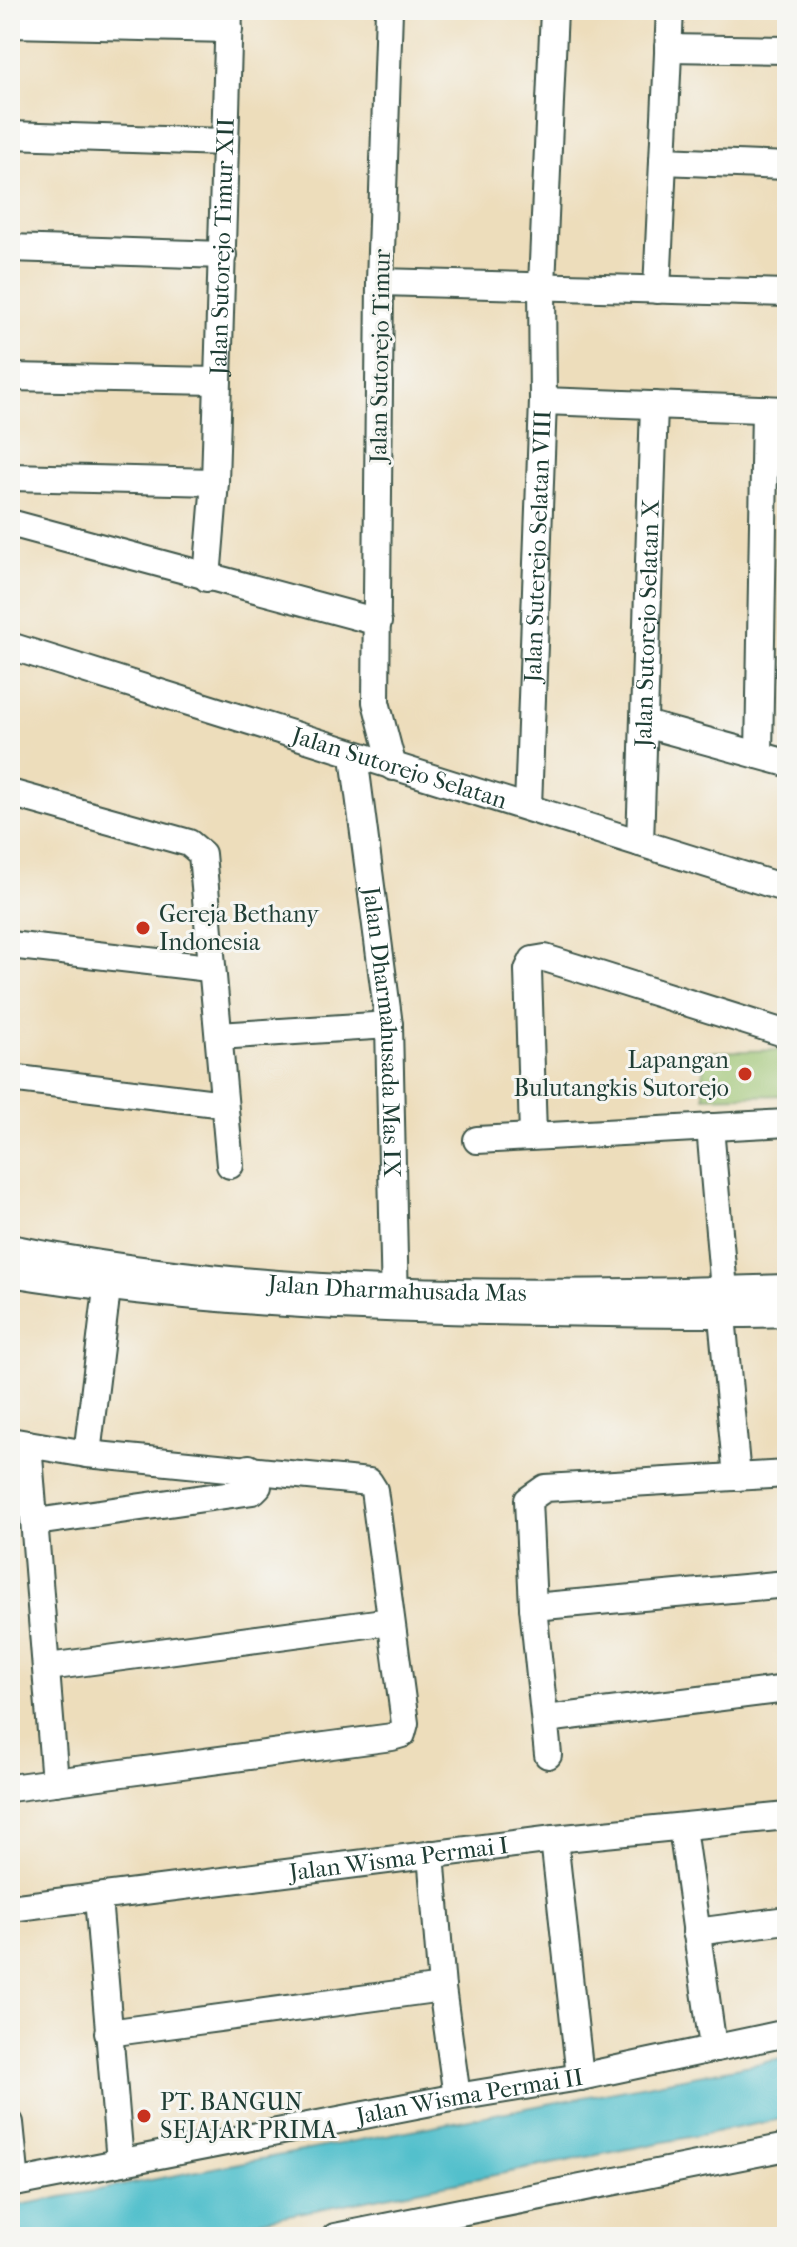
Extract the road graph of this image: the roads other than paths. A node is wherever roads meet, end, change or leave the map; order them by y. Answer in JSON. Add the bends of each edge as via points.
{"nodes":[{"id":1,"x":389,"y":10,"type":"edge"},
{"id":2,"x":554,"y":10,"type":"edge"},
{"id":3,"x":670,"y":10,"type":"edge"},
{"id":4,"x":229,"y":19,"type":"edge"},
{"id":5,"x":10,"y":24,"type":"edge"},
{"id":6,"x":668,"y":48,"type":"junction"},
{"id":7,"x":787,"y":50,"type":"edge"},
{"id":8,"x":10,"y":135,"type":"edge"},
{"id":9,"x":224,"y":142,"type":"junction"},
{"id":10,"x":663,"y":161,"type":"junction"},
{"id":11,"x":787,"y":166,"type":"edge"},
{"id":12,"x":10,"y":248,"type":"edge"},
{"id":13,"x":223,"y":255,"type":"junction"},
{"id":14,"x":380,"y":282,"type":"junction"},
{"id":15,"x":542,"y":285,"type":"junction"},
{"id":16,"x":657,"y":290,"type":"junction"},
{"id":17,"x":787,"y":293,"type":"edge"},
{"id":18,"x":10,"y":377,"type":"edge"},
{"id":19,"x":217,"y":381,"type":"junction"},
{"id":20,"x":543,"y":401,"type":"junction"},
{"id":21,"x":654,"y":405,"type":"junction"},
{"id":22,"x":776,"y":409,"type":"edge"},
{"id":23,"x":10,"y":477,"type":"edge"},
{"id":24,"x":215,"y":482,"type":"junction"},
{"id":25,"x":10,"y":523,"type":"edge"},
{"id":26,"x":207,"y":578,"type":"junction"},
{"id":27,"x":378,"y":622,"type":"junction"},
{"id":28,"x":10,"y":646,"type":"edge"},
{"id":29,"x":376,"y":702,"type":"junction"},
{"id":30,"x":645,"y":724,"type":"junction"},
{"id":31,"x":759,"y":755,"type":"junction"},
{"id":32,"x":354,"y":756,"type":"junction"},
{"id":33,"x":787,"y":763,"type":"edge"},
{"id":34,"x":393,"y":767,"type":"junction"},
{"id":35,"x":10,"y":793,"type":"edge"},
{"id":36,"x":528,"y":806,"type":"junction"},
{"id":37,"x":640,"y":843,"type":"junction"},
{"id":38,"x":787,"y":889,"type":"edge"},
{"id":39,"x":10,"y":945,"type":"edge"},
{"id":40,"x":209,"y":968,"type":"junction"},
{"id":41,"x":389,"y":1025,"type":"junction"},
{"id":42,"x":787,"y":1034,"type":"edge"},
{"id":43,"x":219,"y":1036,"type":"junction"},
{"id":44,"x":10,"y":1078,"type":"edge"},
{"id":45,"x":224,"y":1104,"type":"junction"},
{"id":46,"x":787,"y":1123,"type":"edge"},
{"id":47,"x":710,"y":1127,"type":"junction"},
{"id":48,"x":533,"y":1135,"type":"junction"},
{"id":49,"x":477,"y":1140,"type":"dead end"},
{"id":50,"x":230,"y":1165,"type":"dead end"},
{"id":51,"x":10,"y":1248,"type":"edge"},
{"id":52,"x":10,"y":1273,"type":"edge"},
{"id":53,"x":787,"y":1288,"type":"edge"},
{"id":54,"x":107,"y":1289,"type":"junction"},
{"id":55,"x":395,"y":1300,"type":"junction"},
{"id":56,"x":723,"y":1303,"type":"junction"},
{"id":57,"x":787,"y":1313,"type":"edge"},
{"id":58,"x":19,"y":1442,"type":"edge"},
{"id":59,"x":87,"y":1454,"type":"junction"},
{"id":60,"x":249,"y":1468,"type":"junction"},
{"id":61,"x":787,"y":1474,"type":"edge"},
{"id":62,"x":737,"y":1477,"type":"junction"},
{"id":63,"x":36,"y":1522,"type":"junction"},
{"id":64,"x":787,"y":1584,"type":"edge"},
{"id":65,"x":533,"y":1607,"type":"junction"},
{"id":66,"x":391,"y":1621,"type":"junction"},
{"id":67,"x":48,"y":1667,"type":"junction"},
{"id":68,"x":787,"y":1689,"type":"edge"},
{"id":69,"x":546,"y":1719,"type":"junction"},
{"id":70,"x":548,"y":1755,"type":"dead end"},
{"id":71,"x":55,"y":1782,"type":"junction"},
{"id":72,"x":10,"y":1788,"type":"edge"},
{"id":73,"x":787,"y":1816,"type":"edge"},
{"id":74,"x":682,"y":1828,"type":"junction"},
{"id":75,"x":554,"y":1839,"type":"junction"},
{"id":76,"x":431,"y":1854,"type":"junction"},
{"id":77,"x":98,"y":1898,"type":"junction"},
{"id":78,"x":10,"y":1908,"type":"edge"},
{"id":79,"x":787,"y":1920,"type":"edge"},
{"id":80,"x":696,"y":1932,"type":"junction"},
{"id":81,"x":442,"y":1988,"type":"junction"},
{"id":82,"x":108,"y":2033,"type":"junction"},
{"id":83,"x":787,"y":2033,"type":"edge"},
{"id":84,"x":713,"y":2047,"type":"junction"},
{"id":85,"x":580,"y":2077,"type":"junction"},
{"id":86,"x":457,"y":2097,"type":"junction"},
{"id":87,"x":10,"y":2123,"type":"edge"},
{"id":88,"x":787,"y":2147,"type":"edge"},
{"id":89,"x":120,"y":2162,"type":"junction"},
{"id":90,"x":13,"y":2183,"type":"edge"},
{"id":91,"x":335,"y":2237,"type":"edge"}],
"edges":[{"from":1,"to":14,"type":"street","name":"Jalan Sutorejo Timur"},
{"from":2,"to":15,"type":"street","name":"Jalan Suterejo Selatan VIII"},
{"from":3,"to":6,"type":"street"},
{"from":4,"to":5,"type":"street"},
{"from":4,"to":9,"type":"street","name":"Jalan Sutorejo Timur XII"},
{"from":6,"to":7,"type":"street"},
{"from":6,"to":10,"type":"street"},
{"from":8,"to":9,"type":"street"},
{"from":9,"to":13,"type":"street","name":"Jalan Sutorejo Timur XII"},
{"from":10,"to":11,"type":"street"},
{"from":10,"to":16,"type":"street"},
{"from":12,"to":13,"type":"street"},
{"from":13,"to":19,"type":"street","name":"Jalan Sutorejo Timur XII"},
{"from":14,"to":15,"type":"street"},
{"from":14,"to":27,"type":"street","name":"Jalan Sutorejo Timur"},
{"from":15,"to":16,"type":"street"},
{"from":15,"to":20,"type":"street","name":"Jalan Suterejo Selatan VIII"},
{"from":16,"to":17,"type":"street"},
{"from":18,"to":19,"type":"street"},
{"from":19,"to":24,"type":"street","name":"Jalan Sutorejo Timur XII"},
{"from":20,"to":21,"type":"street"},
{"from":20,"to":36,"type":"street","name":"Jalan Suterejo Selatan VIII"},
{"from":21,"to":22,"type":"street"},
{"from":21,"to":30,"type":"street","name":"Jalan Sutorejo Selatan X"},
{"from":22,"to":31,"type":"street"},
{"from":23,"to":24,"type":"street"},
{"from":24,"to":26,"type":"street","name":"Jalan Sutorejo Timur XII"},
{"from":25,"to":26,"type":"street"},
{"from":26,"to":27,"type":"street"},
{"from":27,"to":29,"type":"street","name":"Jalan Sutorejo Timur"},
{"from":28,"to":32,"type":"street","name":"Jalan Sutorejo Selatan"},
{"from":29,"to":32,"type":"street","name":"Jalan Sutorejo Timur"},
{"from":29,"to":34,"type":"street","name":"Jalan Sutorejo Timur"},
{"from":30,"to":31,"type":"street"},
{"from":30,"to":37,"type":"street","name":"Jalan Sutorejo Selatan X"},
{"from":31,"to":33,"type":"street"},
{"from":32,"to":34,"type":"street","name":"Jalan Sutorejo Selatan"},
{"from":32,"to":41,"type":"street","name":"Jalan Dharmahusada Mas IX"},
{"from":34,"to":36,"type":"street","name":"Jalan Sutorejo Selatan"},
{"from":35,"to":40,"type":"street","via":[[196,847],[202,854]]},
{"from":36,"to":37,"type":"street","name":"Jalan Sutorejo Selatan"},
{"from":37,"to":38,"type":"street","name":"Jalan Sutorejo Selatan"},
{"from":39,"to":40,"type":"street"},
{"from":40,"to":43,"type":"street"},
{"from":41,"to":43,"type":"street"},
{"from":41,"to":55,"type":"street","name":"Jalan Dharmahusada Mas IX"},
{"from":42,"to":48,"type":"street","via":[[545,958],[533,960],[528,970]]},
{"from":43,"to":45,"type":"street"},
{"from":44,"to":45,"type":"street"},
{"from":45,"to":50,"type":"street"},
{"from":46,"to":47,"type":"street"},
{"from":47,"to":48,"type":"street"},
{"from":47,"to":56,"type":"street"},
{"from":48,"to":49,"type":"street"},
{"from":51,"to":55,"type":"street","name":"Jalan Dharmahusada Mas","via":[[109,1267]]},
{"from":52,"to":54,"type":"street","name":"Jalan Dharmahusada Mas"},
{"from":53,"to":56,"type":"street","name":"Jalan Dharmahusada Mas"},
{"from":54,"to":55,"type":"street","name":"Jalan Dharmahusada Mas"},
{"from":54,"to":59,"type":"street"},
{"from":55,"to":56,"type":"street","name":"Jalan Dharmahusada Mas"},
{"from":56,"to":57,"type":"street","name":"Jalan Dharmahusada Mas"},
{"from":56,"to":62,"type":"street"},
{"from":58,"to":59,"type":"street"},
{"from":58,"to":63,"type":"street"},
{"from":59,"to":60,"type":"street"},
{"from":60,"to":63,"type":"street","via":[[258,1478],[253,1491]]},
{"from":60,"to":66,"type":"street","via":[[369,1482]]},
{"from":61,"to":62,"type":"street"},
{"from":62,"to":65,"type":"street","via":[[545,1488],[528,1500]]},
{"from":63,"to":67,"type":"street"},
{"from":64,"to":65,"type":"street"},
{"from":65,"to":69,"type":"street"},
{"from":66,"to":67,"type":"street"},
{"from":66,"to":71,"type":"street","via":[[405,1723],[402,1734]]},
{"from":67,"to":71,"type":"street"},
{"from":68,"to":69,"type":"street"},
{"from":69,"to":70,"type":"street"},
{"from":71,"to":72,"type":"street"},
{"from":73,"to":74,"type":"street","name":"Jalan Wisma Permai I"},
{"from":74,"to":75,"type":"street","name":"Jalan Wisma Permai I"},
{"from":74,"to":80,"type":"street"},
{"from":75,"to":76,"type":"street","name":"Jalan Wisma Permai I"},
{"from":75,"to":85,"type":"street"},
{"from":76,"to":77,"type":"street","name":"Jalan Wisma Permai I"},
{"from":76,"to":81,"type":"street"},
{"from":77,"to":78,"type":"street","name":"Jalan Wisma Permai I"},
{"from":77,"to":82,"type":"street"},
{"from":79,"to":80,"type":"street"},
{"from":80,"to":84,"type":"street"},
{"from":81,"to":82,"type":"street"},
{"from":81,"to":86,"type":"street"},
{"from":82,"to":89,"type":"street"},
{"from":83,"to":84,"type":"street","name":"Jalan Wisma Permai II"},
{"from":84,"to":85,"type":"street","name":"Jalan Wisma Permai II"},
{"from":85,"to":86,"type":"street","name":"Jalan Wisma Permai II"},
{"from":86,"to":89,"type":"street","name":"Jalan Wisma Permai II"},
{"from":87,"to":90,"type":"street"},
{"from":88,"to":91,"type":"street"},
{"from":89,"to":90,"type":"street","name":"Jalan Wisma Permai II"}]}
